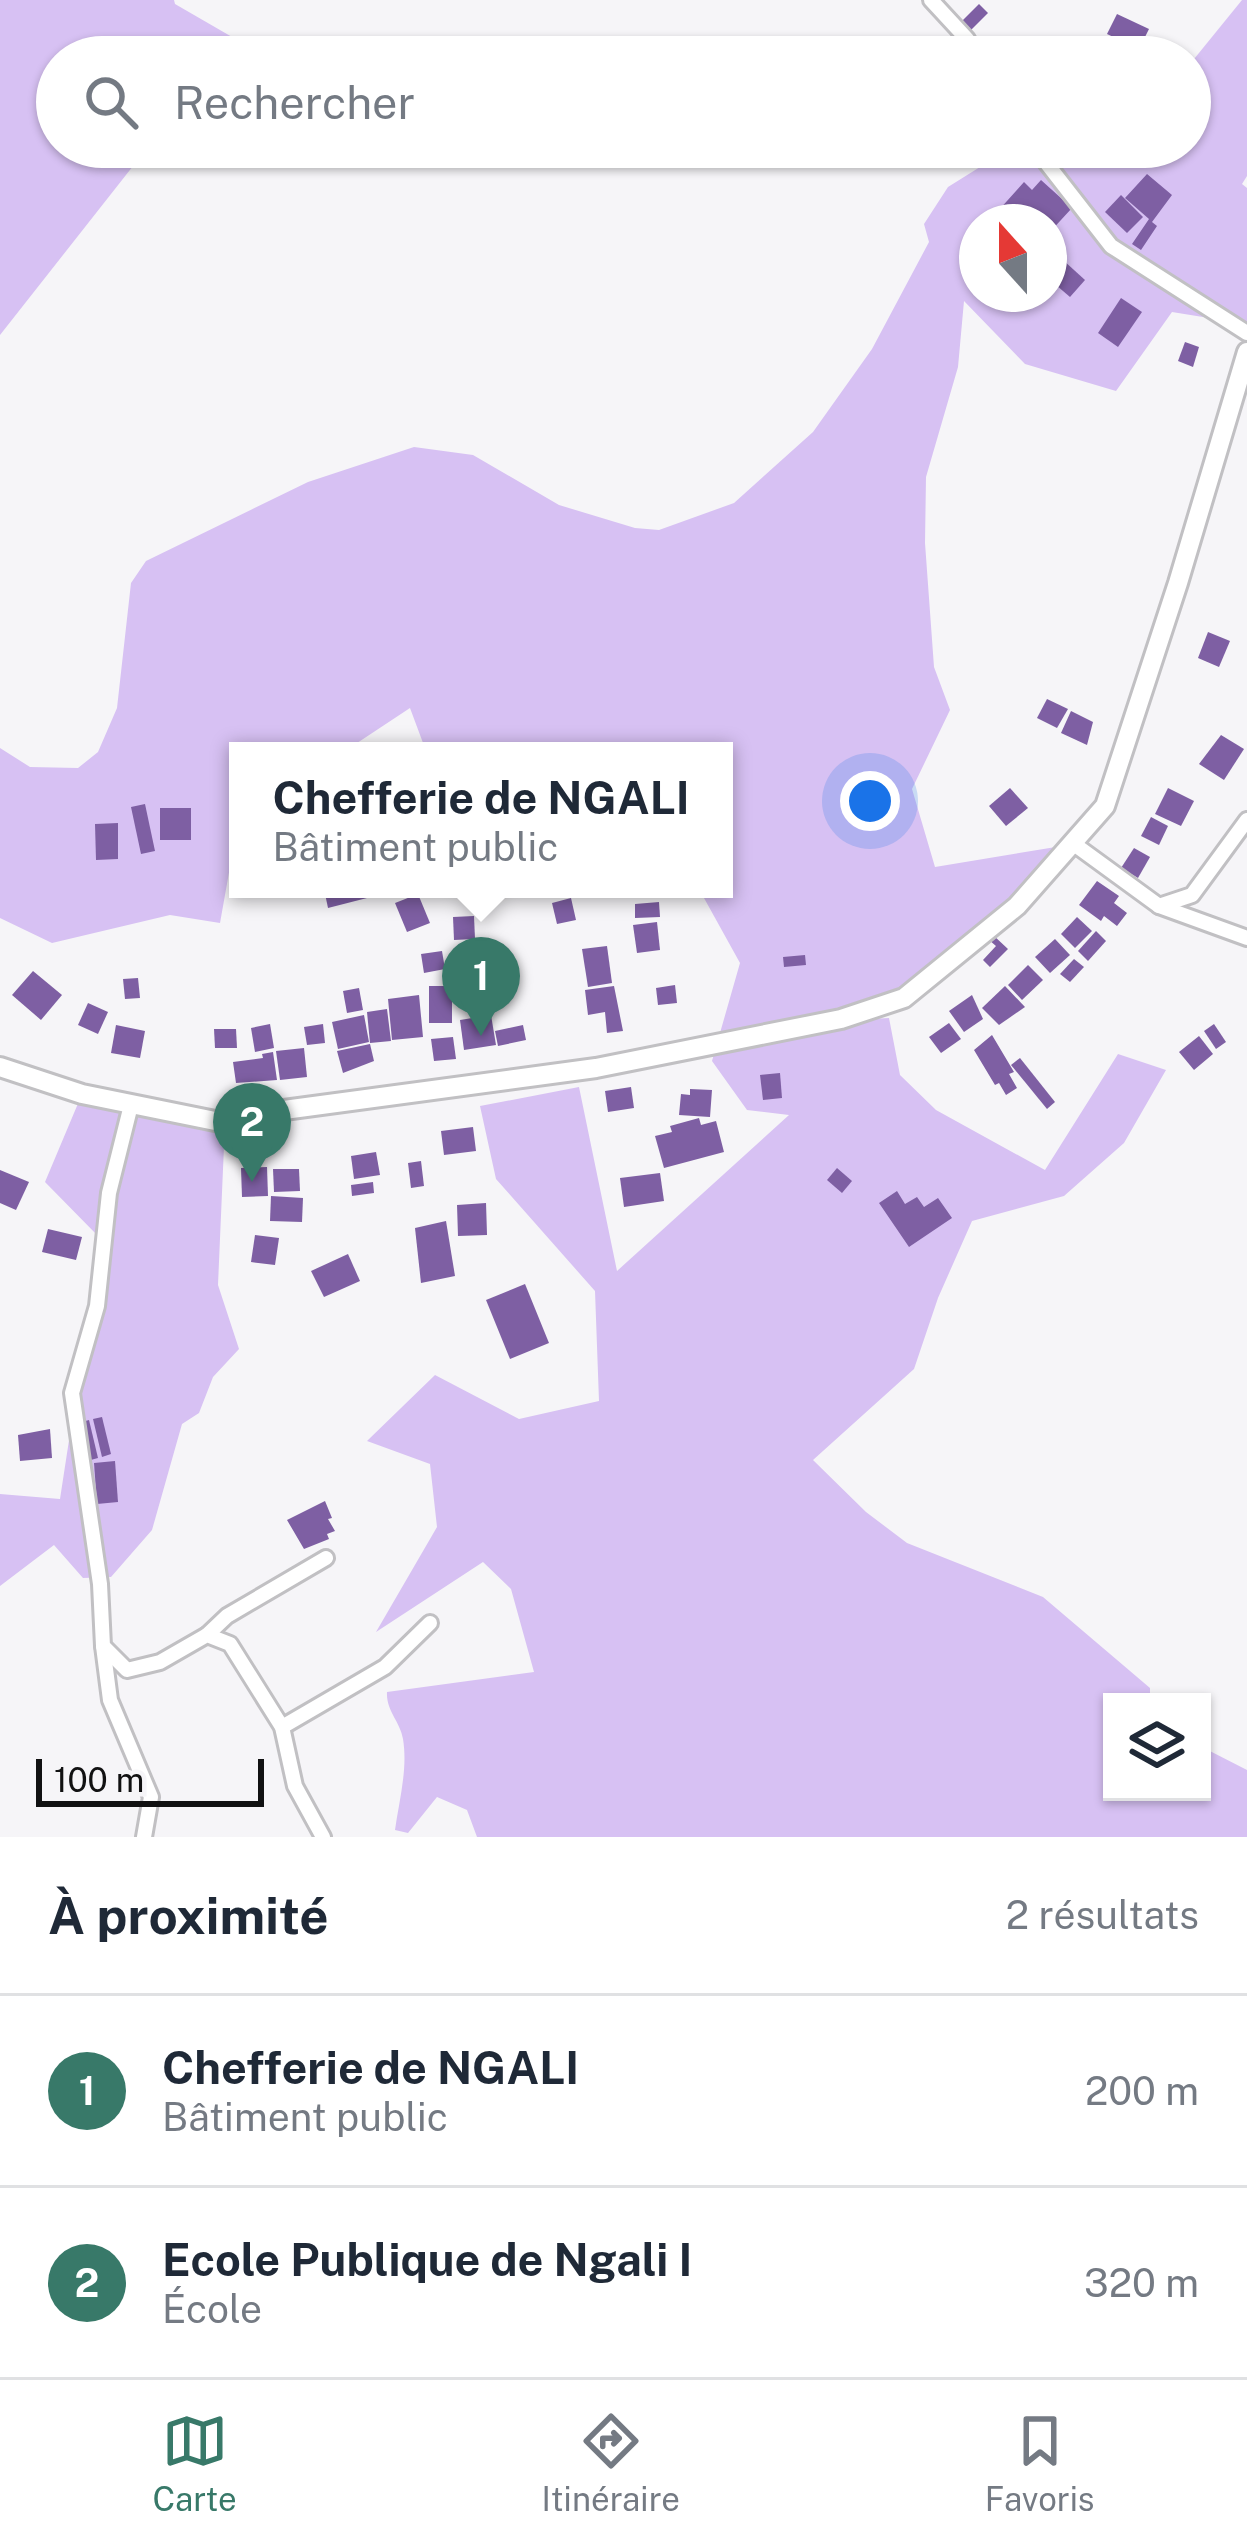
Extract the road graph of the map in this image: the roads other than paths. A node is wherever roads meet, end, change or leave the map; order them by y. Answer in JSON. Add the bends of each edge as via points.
{"nodes":[{"id":1,"x":931,"y":0,"type":"edge"},
{"id":2,"x":964,"y":36,"type":"edge"},
{"id":3,"x":1051,"y":168,"type":"edge"},
{"id":4,"x":1247,"y":334,"type":"edge"},
{"id":5,"x":1247,"y":352,"type":"edge"},
{"id":6,"x":1247,"y":820,"type":"edge"},
{"id":7,"x":1074,"y":844,"type":"junction"},
{"id":8,"x":1159,"y":906,"type":"junction"},
{"id":9,"x":1247,"y":938,"type":"edge"},
{"id":10,"x":0,"y":1067,"type":"edge"},
{"id":11,"x":131,"y":1105,"type":"junction"},
{"id":12,"x":326,"y":1558,"type":"dead end"},
{"id":13,"x":430,"y":1623,"type":"dead end"},
{"id":14,"x":207,"y":1635,"type":"junction"},
{"id":15,"x":104,"y":1646,"type":"junction"},
{"id":16,"x":282,"y":1727,"type":"junction"},
{"id":17,"x":144,"y":1837,"type":"edge"},
{"id":18,"x":323,"y":1837,"type":"edge"}],
"edges":[{"from":1,"to":2,"type":"street"},
{"from":3,"to":4,"type":"street","via":[[1112,246]]},
{"from":5,"to":7,"type":"street","via":[[1106,806]]},
{"from":6,"to":8,"type":"street","via":[[1192,896]]},
{"from":7,"to":8,"type":"street"},
{"from":7,"to":11,"type":"street","via":[[1017,906],[904,998],[841,1019],[596,1068],[225,1123]]},
{"from":8,"to":9,"type":"street"},
{"from":10,"to":11,"type":"street"},
{"from":11,"to":15,"type":"street","via":[[109,1193],[97,1306],[73,1393]]},
{"from":12,"to":14,"type":"street"},
{"from":13,"to":16,"type":"street","via":[[386,1667]]},
{"from":14,"to":15,"type":"street","via":[[128,1670]]},
{"from":14,"to":16,"type":"street","via":[[230,1644]]},
{"from":15,"to":17,"type":"street","via":[[110,1700],[151,1797]]},
{"from":16,"to":18,"type":"street","via":[[295,1786]]}]}
